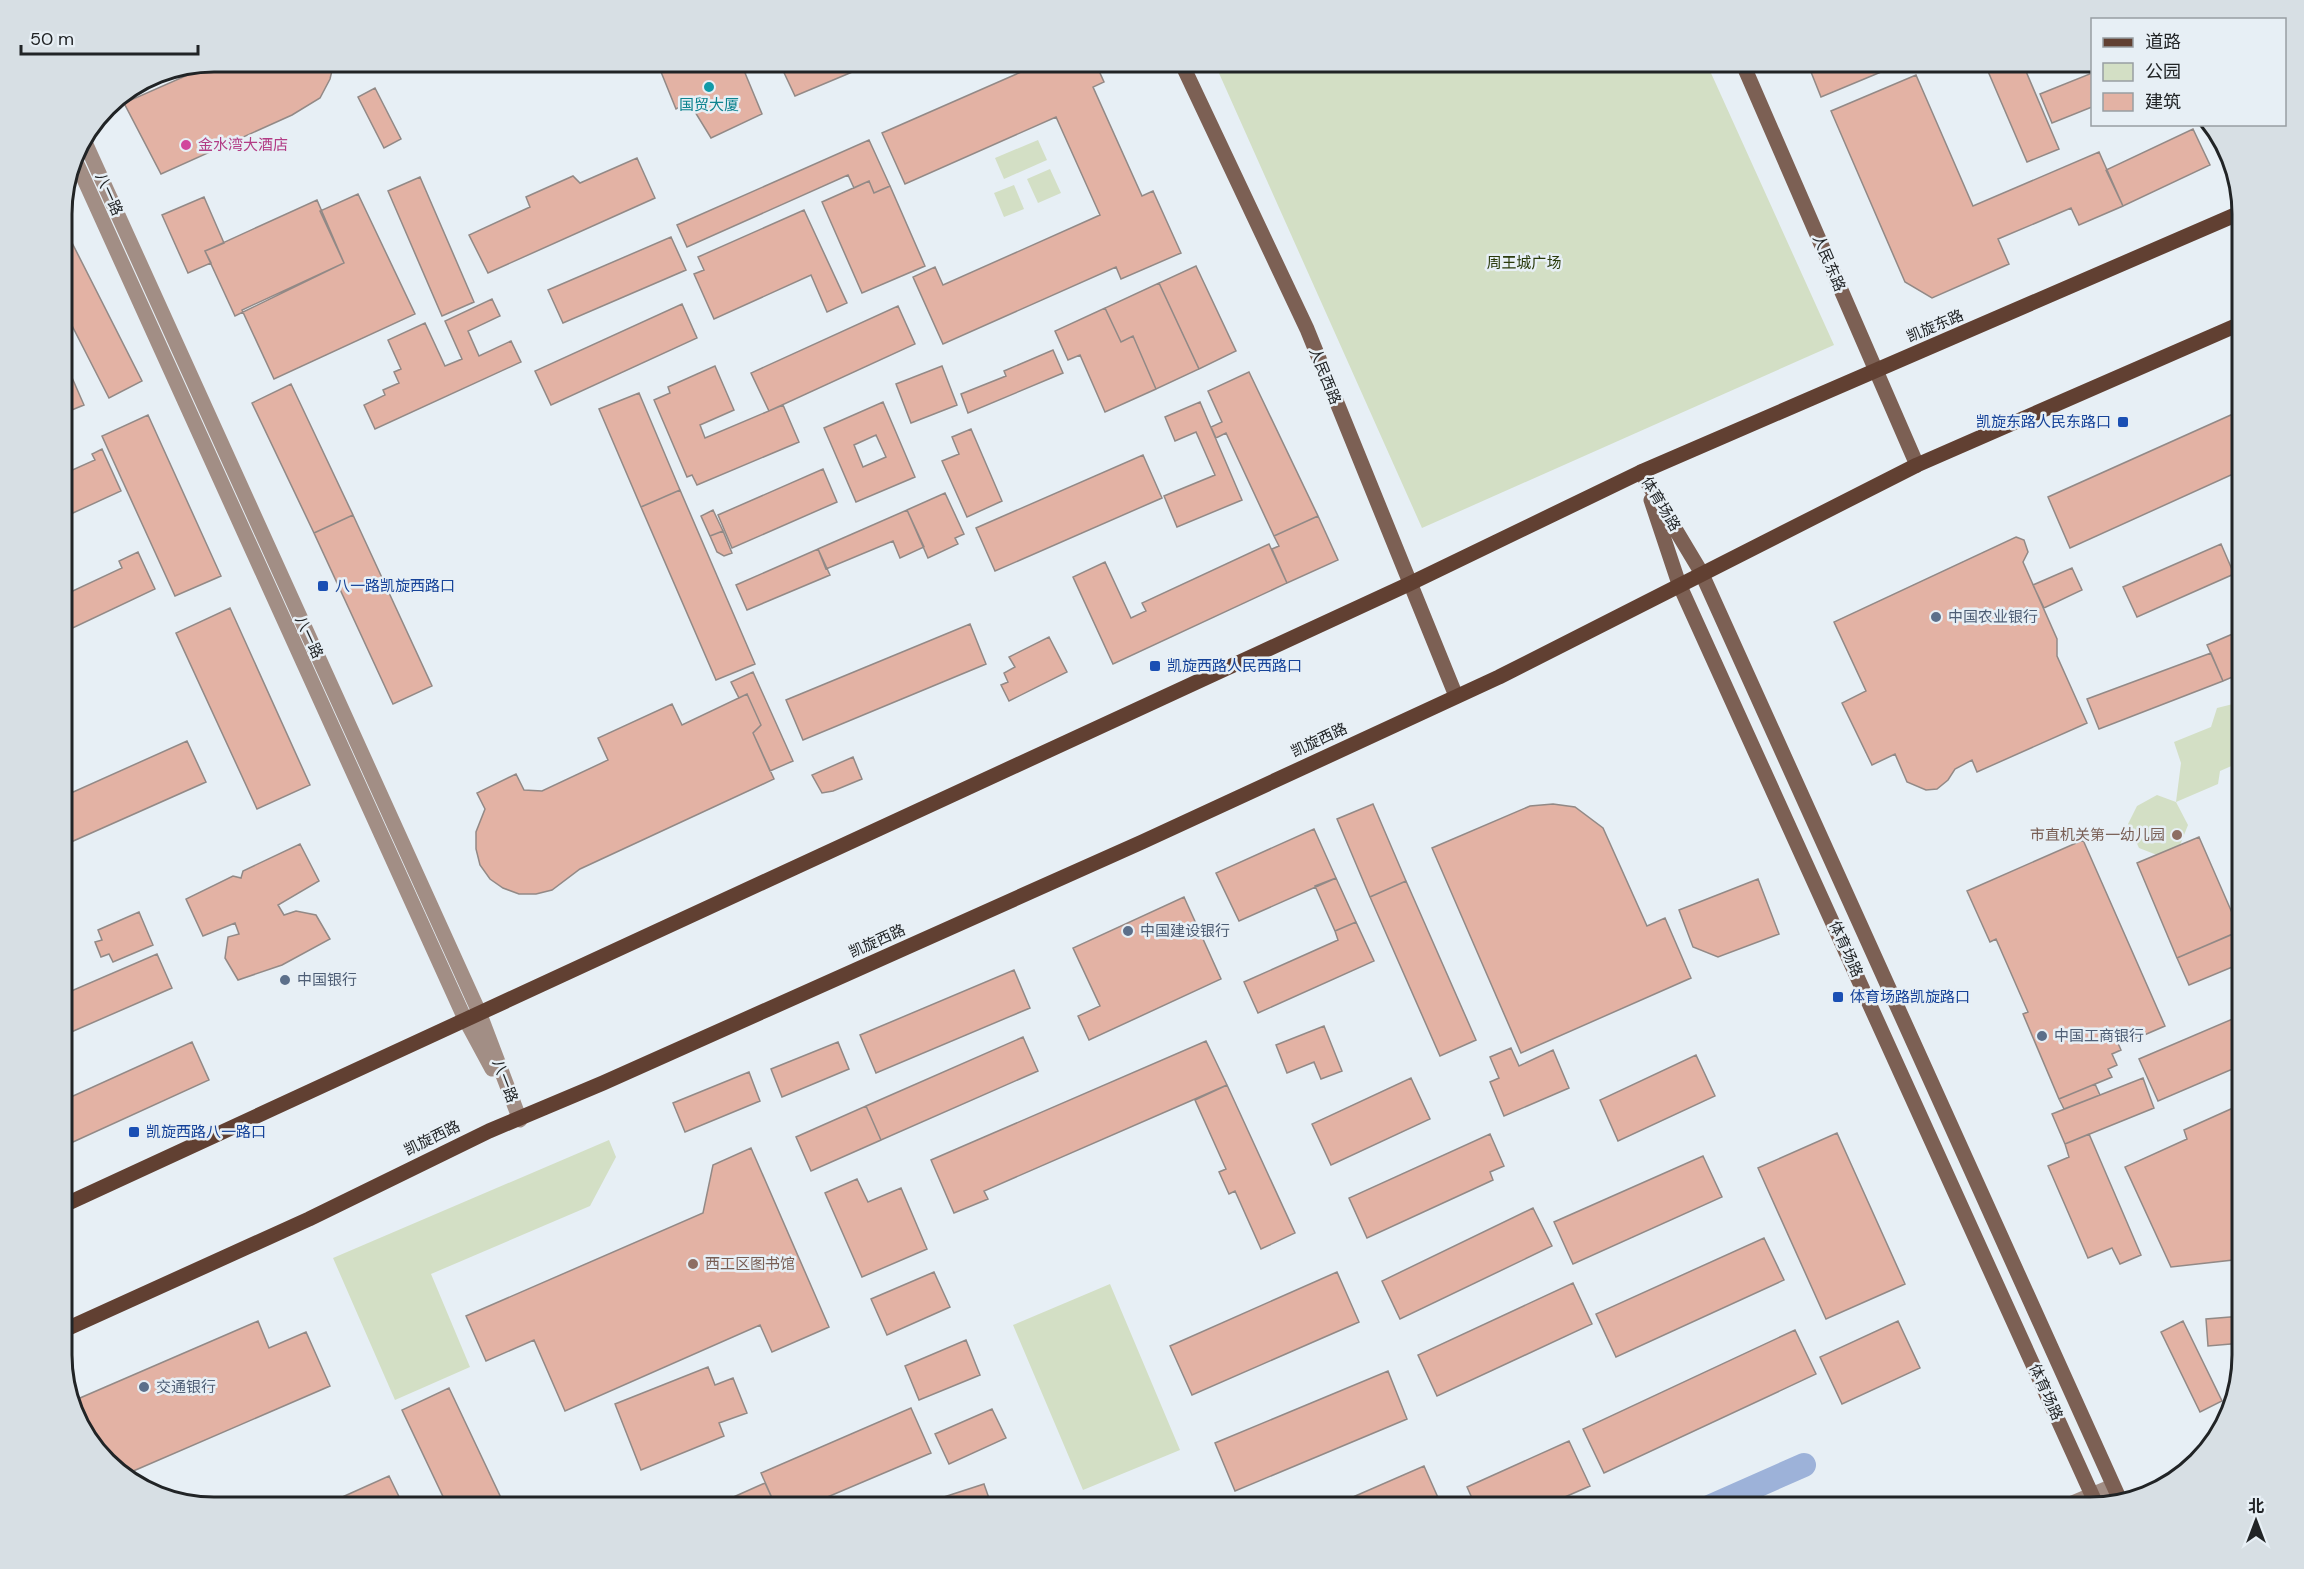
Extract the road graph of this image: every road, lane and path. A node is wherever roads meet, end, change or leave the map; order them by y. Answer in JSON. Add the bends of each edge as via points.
{"nodes":[{"id":1,"x":1186,"y":72,"type":"edge"},
{"id":2,"x":1746,"y":72,"type":"edge"},
{"id":3,"x":88,"y":149,"type":"edge"},
{"id":4,"x":80,"y":170,"type":"edge"},
{"id":5,"x":2232,"y":216,"type":"edge"},
{"id":6,"x":2232,"y":327,"type":"edge"},
{"id":7,"x":1876,"y":371,"type":"junction"},
{"id":8,"x":1917,"y":465,"type":"junction"},
{"id":9,"x":1641,"y":472,"type":"junction"},
{"id":10,"x":1701,"y":572,"type":"junction"},
{"id":11,"x":1409,"y":584,"type":"junction"},
{"id":12,"x":1679,"y":584,"type":"junction"},
{"id":13,"x":1456,"y":696,"type":"junction"},
{"id":14,"x":472,"y":1016,"type":"junction"},
{"id":15,"x":520,"y":1120,"type":"junction"},
{"id":16,"x":72,"y":1201,"type":"edge"},
{"id":17,"x":72,"y":1326,"type":"edge"},
{"id":18,"x":2116,"y":1493,"type":"edge"},
{"id":19,"x":2094,"y":1497,"type":"edge"}],
"edges":[{"from":1,"to":11,"type":"main road","name":"人民西路","via":[[1307,329]]},
{"from":2,"to":7,"type":"main road","name":"人民东路"},
{"from":3,"to":14,"type":"street","name":"八一路"},
{"from":4,"to":14,"type":"street","name":"八一路"},
{"from":5,"to":7,"type":"main road","name":"凯旋东路"},
{"from":6,"to":8,"type":"main road"},
{"from":7,"to":8,"type":"main road","name":"人民东路"},
{"from":7,"to":9,"type":"main road","name":"凯旋东路"},
{"from":8,"to":10,"type":"main road"},
{"from":9,"to":10,"type":"main road","name":"体育场路"},
{"from":9,"to":11,"type":"main road"},
{"from":9,"to":12,"type":"main road","name":"体育场路"},
{"from":10,"to":12,"type":"main road","name":"凯旋西路"},
{"from":10,"to":18,"type":"main road","name":"体育场路"},
{"from":11,"to":13,"type":"main road","name":"人民西路"},
{"from":11,"to":14,"type":"main road"},
{"from":12,"to":13,"type":"main road","name":"凯旋西路"},
{"from":12,"to":19,"type":"main road","name":"体育场路"},
{"from":13,"to":15,"type":"main road","name":"凯旋西路"},
{"from":14,"to":15,"type":"street","name":"八一路"},
{"from":14,"to":16,"type":"main road"},
{"from":15,"to":17,"type":"main road","name":"凯旋西路"}]}
